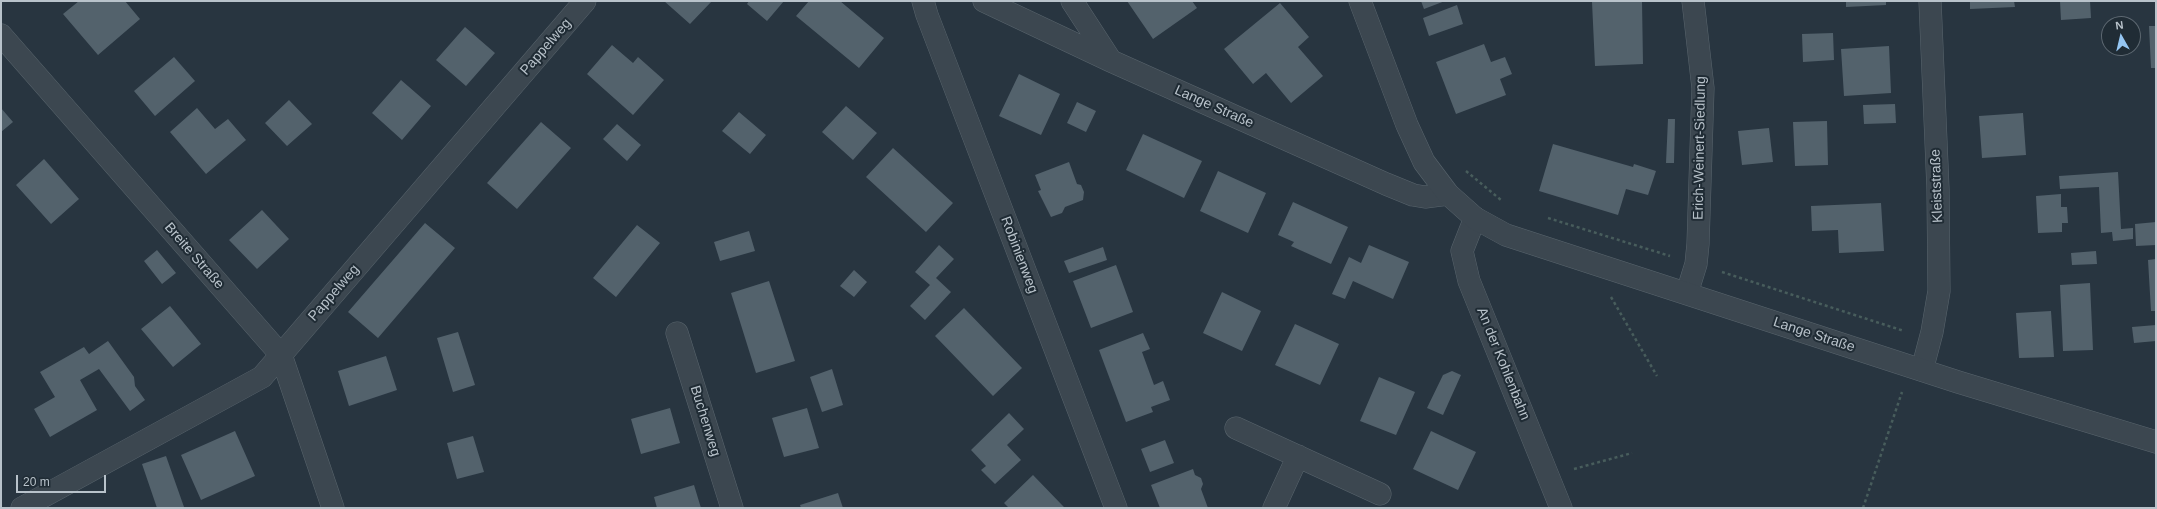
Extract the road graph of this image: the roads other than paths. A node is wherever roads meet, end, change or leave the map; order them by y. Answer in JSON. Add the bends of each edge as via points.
{"nodes":[{"id":1,"x":585,"y":1,"type":"edge"},
{"id":2,"x":923,"y":1,"type":"edge"},
{"id":3,"x":984,"y":1,"type":"edge"},
{"id":4,"x":1072,"y":1,"type":"edge"},
{"id":5,"x":1360,"y":1,"type":"edge"},
{"id":6,"x":1693,"y":1,"type":"edge"},
{"id":7,"x":1930,"y":1,"type":"edge"},
{"id":8,"x":1,"y":35,"type":"edge"},
{"id":9,"x":1111,"y":61,"type":"junction"},
{"id":10,"x":1448,"y":194,"type":"junction"},
{"id":11,"x":1476,"y":218,"type":"junction"},
{"id":12,"x":1687,"y":294,"type":"junction"},
{"id":13,"x":677,"y":333,"type":"dead end"},
{"id":14,"x":281,"y":355,"type":"junction"},
{"id":15,"x":1922,"y":370,"type":"junction"},
{"id":16,"x":1236,"y":428,"type":"dead end"},
{"id":17,"x":2156,"y":442,"type":"edge"},
{"id":18,"x":1298,"y":456,"type":"junction"},
{"id":19,"x":1380,"y":494,"type":"dead end"},
{"id":20,"x":22,"y":508,"type":"edge"},
{"id":21,"x":333,"y":508,"type":"edge"},
{"id":22,"x":732,"y":508,"type":"edge"},
{"id":23,"x":1116,"y":508,"type":"edge"},
{"id":24,"x":1274,"y":508,"type":"edge"},
{"id":25,"x":1561,"y":508,"type":"edge"}],
"edges":[{"from":1,"to":14,"type":"street","name":"Pappelweg"},
{"from":2,"to":23,"type":"street","name":"Robinienweg"},
{"from":3,"to":9,"type":"street","name":"Lange Straße"},
{"from":4,"to":9,"type":"street"},
{"from":5,"to":10,"type":"street","via":[[1407,125],[1424,162]]},
{"from":6,"to":12,"type":"street","name":"Erich-Weinert-Siedlung","via":[[1703,88],[1696,264]]},
{"from":7,"to":15,"type":"street","name":"Kleiststraße","via":[[1938,189],[1939,291]]},
{"from":8,"to":14,"type":"street","name":"Breite Straße"},
{"from":9,"to":10,"type":"street","name":"Lange Straße","via":[[1386,184],[1419,196]]},
{"from":10,"to":11,"type":"street"},
{"from":11,"to":12,"type":"street","name":"Lange Straße","via":[[1506,235]]},
{"from":11,"to":25,"type":"street","name":"An der Kohlenbahn","via":[[1462,251],[1469,281]]},
{"from":12,"to":15,"type":"street","name":"Lange Straße"},
{"from":13,"to":22,"type":"street","name":"Buchenweg"},
{"from":14,"to":20,"type":"street","name":"Pappelweg","via":[[262,377]]},
{"from":14,"to":21,"type":"street","name":"Breite Straße"},
{"from":15,"to":17,"type":"street","name":"Lange Straße"},
{"from":16,"to":18,"type":"street"},
{"from":18,"to":19,"type":"street"},
{"from":18,"to":24,"type":"street"}]}
